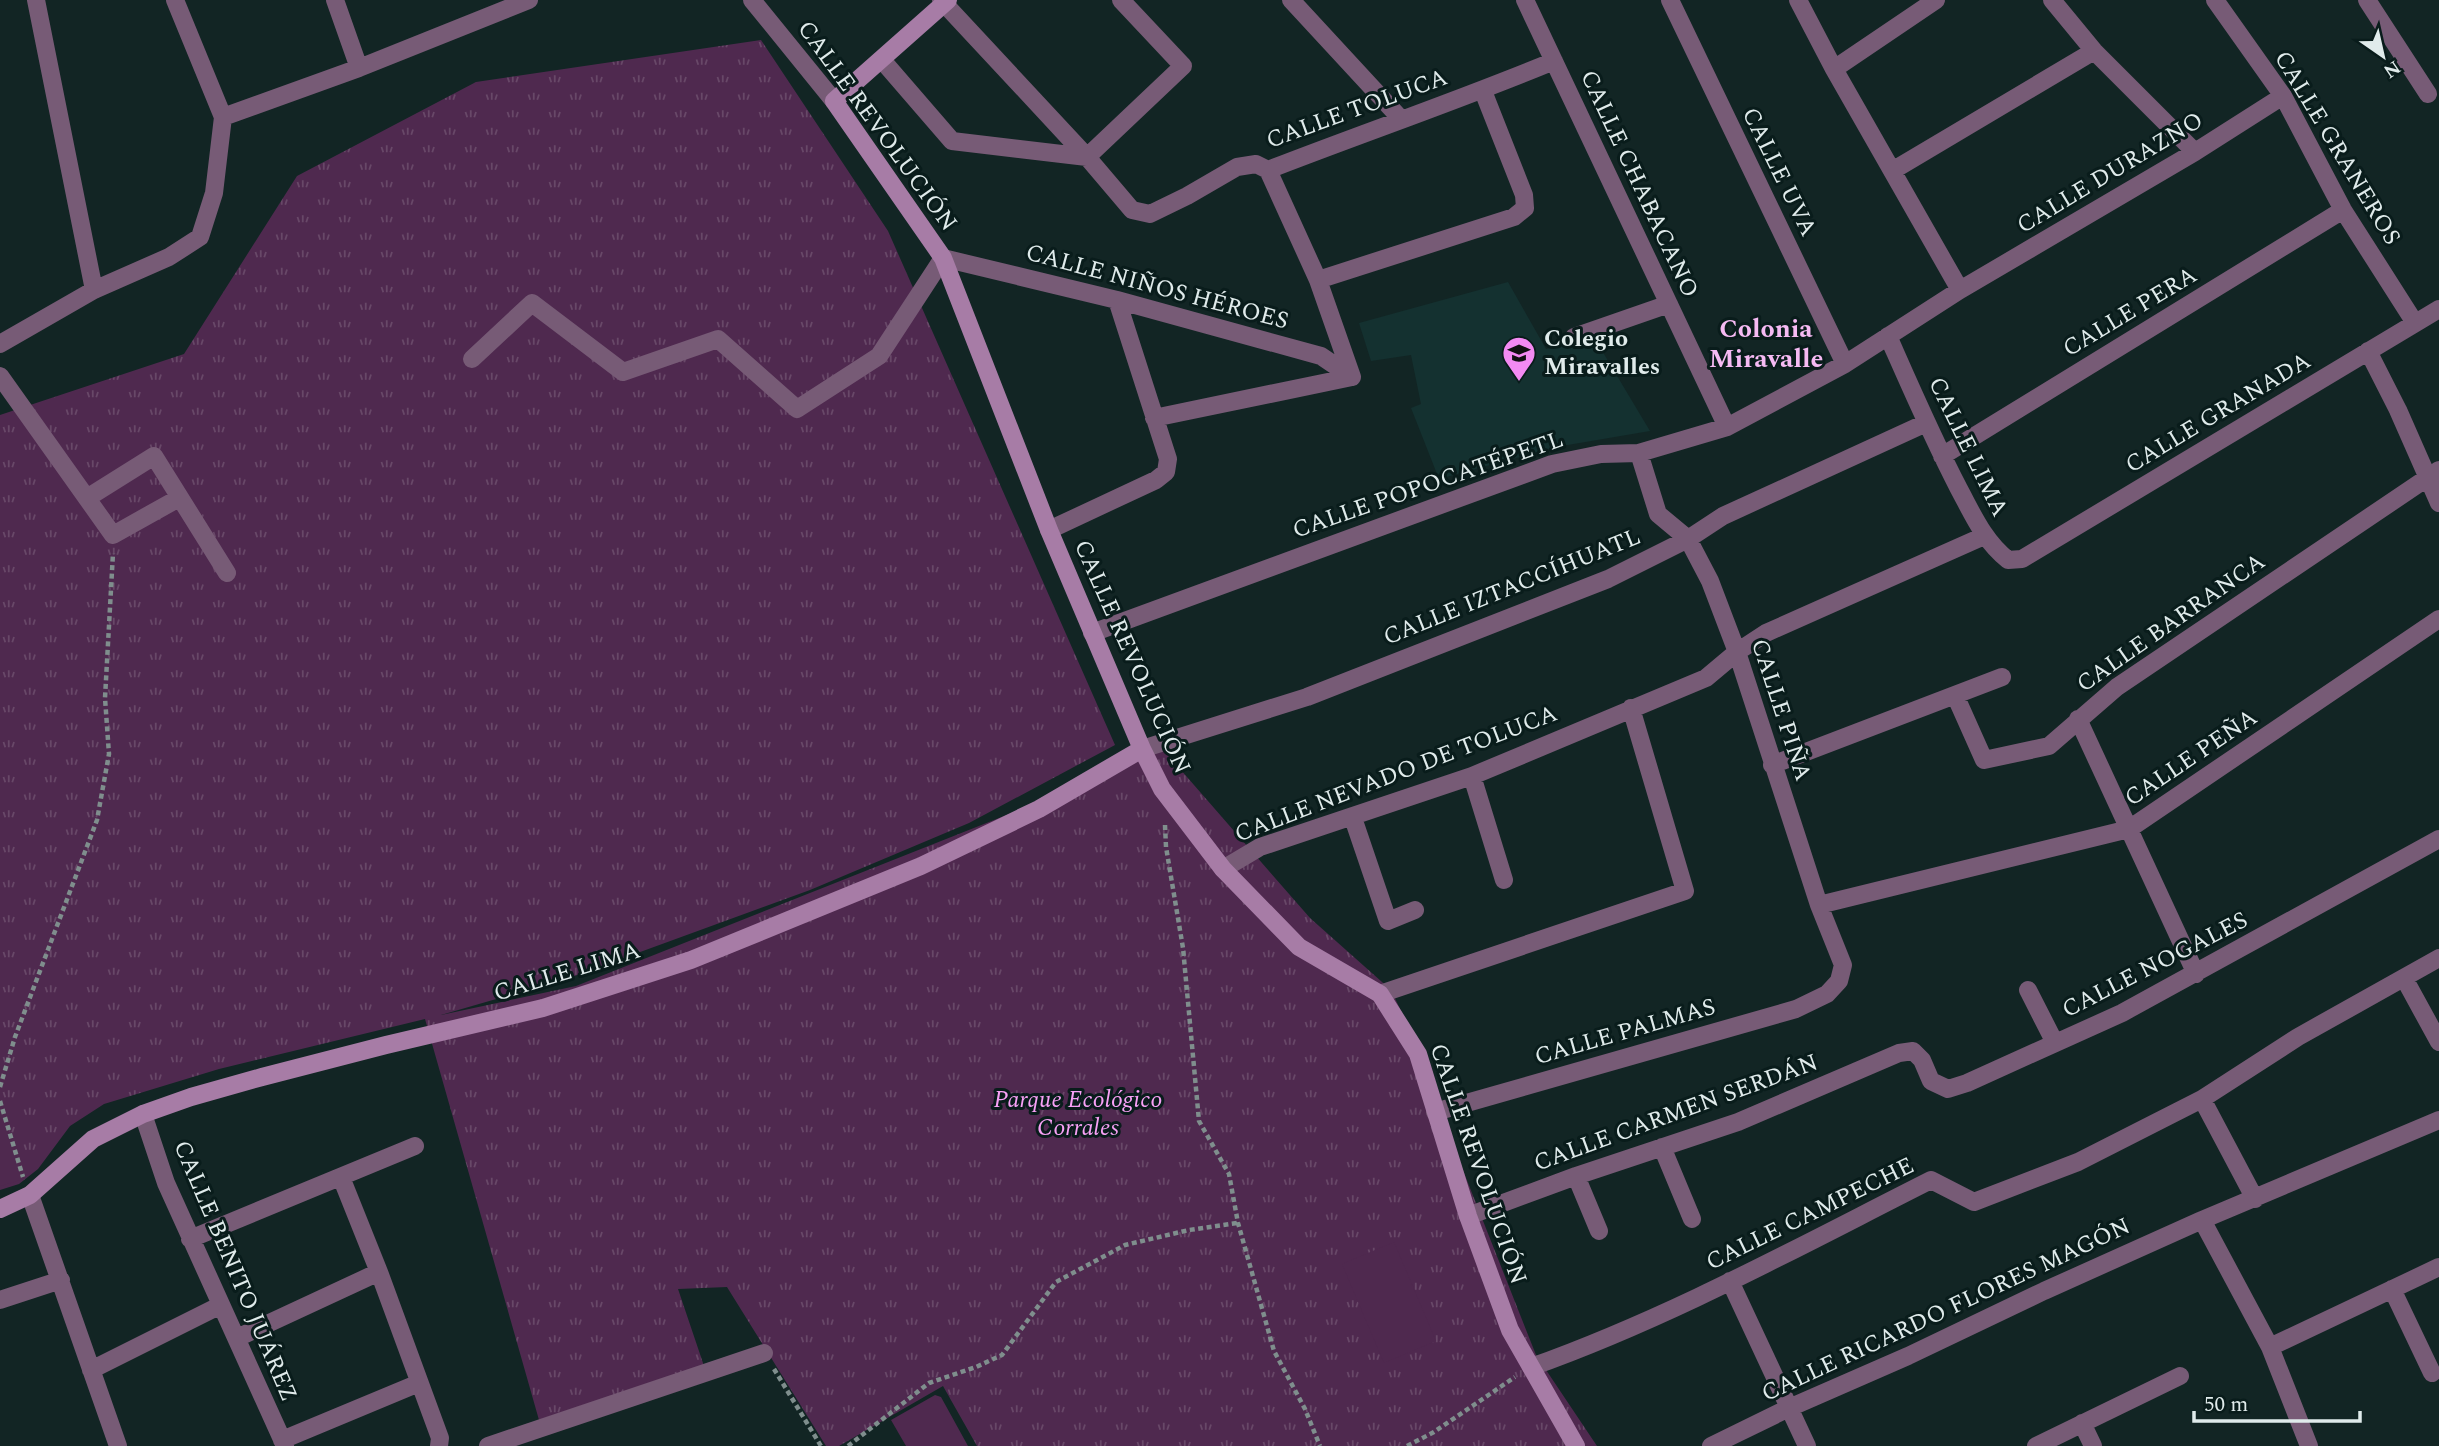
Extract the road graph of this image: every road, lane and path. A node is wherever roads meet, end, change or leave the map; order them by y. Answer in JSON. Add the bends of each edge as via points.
{"nodes":[{"id":1,"x":175,"y":0,"type":"edge"},
{"id":2,"x":335,"y":0,"type":"edge"},
{"id":3,"x":529,"y":0,"type":"edge"},
{"id":4,"x":752,"y":0,"type":"edge"},
{"id":5,"x":1121,"y":0,"type":"edge"},
{"id":6,"x":1290,"y":0,"type":"edge"},
{"id":7,"x":1525,"y":0,"type":"edge"},
{"id":8,"x":1670,"y":0,"type":"edge"},
{"id":9,"x":1798,"y":0,"type":"edge"},
{"id":10,"x":1936,"y":0,"type":"edge"},
{"id":11,"x":2052,"y":0,"type":"edge"},
{"id":12,"x":2215,"y":0,"type":"edge"},
{"id":13,"x":2367,"y":0,"type":"edge"},
{"id":14,"x":944,"y":1,"type":"edge"},
{"id":15,"x":42,"y":2,"type":"edge"},
{"id":16,"x":509,"y":4,"type":"edge"},
{"id":17,"x":2094,"y":51,"type":"junction"},
{"id":18,"x":882,"y":60,"type":"junction"},
{"id":19,"x":1554,"y":61,"type":"junction"},
{"id":20,"x":359,"y":68,"type":"junction"},
{"id":21,"x":1834,"y":69,"type":"junction"},
{"id":22,"x":1483,"y":90,"type":"junction"},
{"id":23,"x":2428,"y":94,"type":"dead end"},
{"id":24,"x":2283,"y":96,"type":"junction"},
{"id":25,"x":834,"y":101,"type":"junction"},
{"id":26,"x":223,"y":117,"type":"junction"},
{"id":27,"x":1401,"y":119,"type":"junction"},
{"id":28,"x":2195,"y":152,"type":"junction"},
{"id":29,"x":1087,"y":157,"type":"junction"},
{"id":30,"x":1268,"y":170,"type":"junction"},
{"id":31,"x":1892,"y":171,"type":"junction"},
{"id":32,"x":2343,"y":210,"type":"junction"},
{"id":33,"x":943,"y":258,"type":"junction"},
{"id":34,"x":1318,"y":280,"type":"junction"},
{"id":35,"x":94,"y":290,"type":"junction"},
{"id":36,"x":1961,"y":290,"type":"junction"},
{"id":37,"x":1117,"y":300,"type":"junction"},
{"id":38,"x":1669,"y":304,"type":"junction"},
{"id":39,"x":2439,"y":309,"type":"edge"},
{"id":40,"x":2416,"y":323,"type":"junction"},
{"id":41,"x":1888,"y":336,"type":"junction"},
{"id":42,"x":1574,"y":337,"type":"dead end"},
{"id":43,"x":0,"y":344,"type":"edge"},
{"id":44,"x":2368,"y":351,"type":"junction"},
{"id":45,"x":472,"y":359,"type":"dead end"},
{"id":46,"x":1845,"y":365,"type":"junction"},
{"id":47,"x":0,"y":376,"type":"edge"},
{"id":48,"x":1352,"y":377,"type":"junction"},
{"id":49,"x":1154,"y":418,"type":"junction"},
{"id":50,"x":1926,"y":423,"type":"junction"},
{"id":51,"x":1727,"y":427,"type":"junction"},
{"id":52,"x":1639,"y":453,"type":"junction"},
{"id":53,"x":1942,"y":456,"type":"junction"},
{"id":54,"x":2434,"y":473,"type":"edge"},
{"id":55,"x":87,"y":498,"type":"junction"},
{"id":56,"x":179,"y":498,"type":"junction"},
{"id":57,"x":2439,"y":503,"type":"edge"},
{"id":58,"x":1049,"y":530,"type":"junction"},
{"id":59,"x":113,"y":535,"type":"junction"},
{"id":60,"x":1984,"y":536,"type":"junction"},
{"id":61,"x":1688,"y":539,"type":"junction"},
{"id":62,"x":2022,"y":559,"type":"joint"},
{"id":63,"x":227,"y":573,"type":"dead end"},
{"id":64,"x":2439,"y":619,"type":"edge"},
{"id":65,"x":1092,"y":633,"type":"junction"},
{"id":66,"x":1737,"y":652,"type":"junction"},
{"id":67,"x":2002,"y":677,"type":"dead end"},
{"id":68,"x":1955,"y":695,"type":"junction"},
{"id":69,"x":1631,"y":708,"type":"junction"},
{"id":70,"x":2078,"y":719,"type":"junction"},
{"id":71,"x":1142,"y":749,"type":"junction"},
{"id":72,"x":1772,"y":765,"type":"junction"},
{"id":73,"x":1472,"y":776,"type":"junction"},
{"id":74,"x":1162,"y":789,"type":"junction"},
{"id":75,"x":1353,"y":818,"type":"junction"},
{"id":76,"x":2129,"y":829,"type":"junction"},
{"id":77,"x":2439,"y":839,"type":"edge"},
{"id":78,"x":1223,"y":869,"type":"junction"},
{"id":79,"x":1504,"y":880,"type":"dead end"},
{"id":80,"x":1819,"y":905,"type":"junction"},
{"id":81,"x":1415,"y":910,"type":"dead end"},
{"id":82,"x":2439,"y":958,"type":"edge"},
{"id":83,"x":2196,"y":974,"type":"junction"},
{"id":84,"x":2404,"y":978,"type":"junction"},
{"id":85,"x":2028,"y":990,"type":"dead end"},
{"id":86,"x":1380,"y":994,"type":"junction"},
{"id":87,"x":1827,"y":994,"type":"joint"},
{"id":88,"x":2439,"y":1042,"type":"edge"},
{"id":89,"x":2055,"y":1043,"type":"junction"},
{"id":90,"x":1899,"y":1053,"type":"joint"},
{"id":91,"x":0,"y":1087,"type":"edge"},
{"id":92,"x":2202,"y":1099,"type":"junction"},
{"id":93,"x":0,"y":1101,"type":"edge"},
{"id":94,"x":1435,"y":1112,"type":"junction"},
{"id":95,"x":143,"y":1114,"type":"junction"},
{"id":96,"x":2439,"y":1120,"type":"edge"},
{"id":97,"x":415,"y":1146,"type":"dead end"},
{"id":98,"x":1662,"y":1147,"type":"junction"},
{"id":99,"x":1576,"y":1176,"type":"junction"},
{"id":100,"x":341,"y":1177,"type":"junction"},
{"id":101,"x":30,"y":1195,"type":"junction"},
{"id":102,"x":2255,"y":1199,"type":"junction"},
{"id":103,"x":0,"y":1209,"type":"edge"},
{"id":104,"x":1468,"y":1216,"type":"junction"},
{"id":105,"x":1692,"y":1219,"type":"dead end"},
{"id":106,"x":2202,"y":1220,"type":"junction"},
{"id":107,"x":1238,"y":1223,"type":"junction"},
{"id":108,"x":1599,"y":1231,"type":"dead end"},
{"id":109,"x":190,"y":1239,"type":"junction"},
{"id":110,"x":2439,"y":1268,"type":"edge"},
{"id":111,"x":379,"y":1272,"type":"junction"},
{"id":112,"x":61,"y":1280,"type":"junction"},
{"id":113,"x":1730,"y":1281,"type":"junction"},
{"id":114,"x":2392,"y":1289,"type":"junction"},
{"id":115,"x":0,"y":1300,"type":"edge"},
{"id":116,"x":221,"y":1305,"type":"junction"},
{"id":117,"x":237,"y":1338,"type":"junction"},
{"id":118,"x":2270,"y":1347,"type":"junction"},
{"id":119,"x":764,"y":1353,"type":"joint"},
{"id":120,"x":1531,"y":1367,"type":"junction"},
{"id":121,"x":91,"y":1370,"type":"junction"},
{"id":122,"x":2432,"y":1373,"type":"dead end"},
{"id":123,"x":2180,"y":1376,"type":"dead end"},
{"id":124,"x":419,"y":1383,"type":"junction"},
{"id":125,"x":1788,"y":1408,"type":"junction"},
{"id":126,"x":2082,"y":1423,"type":"junction"},
{"id":127,"x":284,"y":1443,"type":"edge"},
{"id":128,"x":2302,"y":1444,"type":"edge"},
{"id":129,"x":118,"y":1446,"type":"edge"},
{"id":130,"x":439,"y":1446,"type":"edge"},
{"id":131,"x":488,"y":1446,"type":"edge"},
{"id":132,"x":821,"y":1446,"type":"edge"},
{"id":133,"x":848,"y":1446,"type":"edge"},
{"id":134,"x":1320,"y":1446,"type":"edge"},
{"id":135,"x":1407,"y":1446,"type":"edge"},
{"id":136,"x":1576,"y":1446,"type":"edge"},
{"id":137,"x":1711,"y":1446,"type":"edge"},
{"id":138,"x":1807,"y":1446,"type":"edge"},
{"id":139,"x":2036,"y":1446,"type":"edge"},
{"id":140,"x":2093,"y":1446,"type":"edge"}],
"edges":[{"from":1,"to":26,"type":"street"},
{"from":2,"to":20,"type":"street"},
{"from":3,"to":16,"type":"street"},
{"from":4,"to":25,"type":"street","name":"CALLE REVOLUCIÓN"},
{"from":5,"to":29,"type":"street","via":[[1183,66]]},
{"from":6,"to":27,"type":"street"},
{"from":7,"to":19,"type":"street","name":"CALLE CHABACANO"},
{"from":8,"to":46,"type":"street","name":"CALLE UVA"},
{"from":9,"to":21,"type":"street"},
{"from":10,"to":21,"type":"street"},
{"from":11,"to":17,"type":"street"},
{"from":12,"to":24,"type":"street","name":"CALLE GRANEROS"},
{"from":13,"to":23,"type":"street"},
{"from":14,"to":18,"type":"street"},
{"from":14,"to":29,"type":"street","name":"CALLE TOLUCA"},
{"from":15,"to":35,"type":"street"},
{"from":16,"to":20,"type":"street"},
{"from":17,"to":28,"type":"street"},
{"from":17,"to":31,"type":"street"},
{"from":18,"to":25,"type":"street"},
{"from":18,"to":29,"type":"street","via":[[952,141]]},
{"from":19,"to":22,"type":"street","name":"CALLE TOLUCA"},
{"from":19,"to":38,"type":"street","name":"CALLE CHABACANO"},
{"from":20,"to":26,"type":"street"},
{"from":21,"to":31,"type":"street"},
{"from":22,"to":27,"type":"street","name":"CALLE TOLUCA"},
{"from":22,"to":34,"type":"street","via":[[1525,208],[1514,217]]},
{"from":24,"to":28,"type":"street","name":"CALLE DURAZNO"},
{"from":24,"to":32,"type":"street","name":"CALLE GRANEROS"},
{"from":25,"to":33,"type":"street","name":"CALLE REVOLUCIÓN"},
{"from":26,"to":35,"type":"street","via":[[214,193],[200,237],[169,257]]},
{"from":27,"to":30,"type":"street","name":"CALLE TOLUCA"},
{"from":28,"to":36,"type":"street","name":"CALLE DURAZNO"},
{"from":29,"to":30,"type":"street","name":"CALLE TOLUCA","via":[[1132,210],[1150,214],[1237,167],[1256,164]]},
{"from":30,"to":34,"type":"street"},
{"from":31,"to":36,"type":"street"},
{"from":32,"to":40,"type":"street","name":"CALLE GRANEROS"},
{"from":32,"to":53,"type":"street","name":"CALLE PERA"},
{"from":33,"to":37,"type":"street","name":"CALLE NIÑOS HÉROES"},
{"from":33,"to":45,"type":"street","via":[[879,356],[797,409],[718,339],[623,372],[532,303]]},
{"from":33,"to":58,"type":"street","name":"CALLE REVOLUCIÓN"},
{"from":34,"to":48,"type":"street"},
{"from":35,"to":43,"type":"street"},
{"from":36,"to":41,"type":"street","name":"CALLE POPOCATÉPETL"},
{"from":37,"to":48,"type":"street","name":"CALLE NIÑOS HÉROES","via":[[1321,356]]},
{"from":37,"to":49,"type":"street"},
{"from":38,"to":42,"type":"street"},
{"from":38,"to":51,"type":"street","name":"CALLE CHABACANO"},
{"from":39,"to":40,"type":"street","name":"CALLE GRANADA"},
{"from":40,"to":44,"type":"street","name":"CALLE GRANADA"},
{"from":41,"to":46,"type":"street","name":"CALLE POPOCATÉPETL"},
{"from":41,"to":50,"type":"street","name":"CALLE LIMA"},
{"from":44,"to":54,"type":"street"},
{"from":44,"to":62,"type":"street","name":"CALLE GRANADA"},
{"from":46,"to":51,"type":"street","name":"CALLE POPOCATÉPETL"},
{"from":47,"to":55,"type":"street"},
{"from":48,"to":49,"type":"street"},
{"from":49,"to":58,"type":"street","via":[[1168,459],[1166,472]]},
{"from":50,"to":53,"type":"street","name":"CALLE LIMA"},
{"from":50,"to":61,"type":"street","name":"CALLE IZTACCÍHUATL","via":[[1723,516]]},
{"from":51,"to":52,"type":"street","name":"CALLE POPOCATÉPETL"},
{"from":52,"to":61,"type":"street","name":"CALLE PIÑA","via":[[1658,513]]},
{"from":52,"to":65,"type":"street","name":"CALLE POPOCATÉPETL","via":[[1601,454],[1552,464]]},
{"from":53,"to":60,"type":"street","name":"CALLE LIMA"},
{"from":54,"to":57,"type":"street"},
{"from":54,"to":70,"type":"street","name":"CALLE BARRANCA","via":[[2117,687]]},
{"from":55,"to":56,"type":"street","via":[[154,456]]},
{"from":55,"to":59,"type":"street"},
{"from":56,"to":59,"type":"street"},
{"from":56,"to":63,"type":"street"},
{"from":58,"to":65,"type":"street","name":"CALLE REVOLUCIÓN"},
{"from":59,"to":91,"type":"path","via":[[105,698],[109,754],[97,820]]},
{"from":60,"to":62,"type":"street","name":"CALLE LIMA","via":[[2008,560]]},
{"from":60,"to":66,"type":"street","name":"CALLE NEVADO DE TOLUCA","via":[[1766,633]]},
{"from":61,"to":66,"type":"street","name":"CALLE PIÑA"},
{"from":61,"to":71,"type":"street","name":"CALLE IZTACCÍHUATL","via":[[1608,579],[1307,697]]},
{"from":64,"to":76,"type":"street","name":"CALLE PEÑA"},
{"from":65,"to":71,"type":"street","name":"CALLE REVOLUCIÓN"},
{"from":66,"to":69,"type":"street","name":"CALLE NEVADO DE TOLUCA","via":[[1706,678]]},
{"from":66,"to":72,"type":"street","name":"CALLE PIÑA"},
{"from":67,"to":68,"type":"street"},
{"from":68,"to":70,"type":"street","name":"CALLE BARRANCA","via":[[1984,760],[2049,746]]},
{"from":68,"to":72,"type":"street"},
{"from":69,"to":73,"type":"street","name":"CALLE NEVADO DE TOLUCA"},
{"from":69,"to":86,"type":"street","via":[[1685,891]]},
{"from":70,"to":76,"type":"street"},
{"from":71,"to":74,"type":"street","name":"CALLE REVOLUCIÓN"},
{"from":71,"to":95,"type":"street","name":"CALLE LIMA","via":[[1039,809],[921,866],[691,960],[543,1009],[275,1074]]},
{"from":72,"to":80,"type":"street","name":"CALLE PIÑA"},
{"from":73,"to":75,"type":"street","name":"CALLE NEVADO DE TOLUCA"},
{"from":73,"to":79,"type":"street"},
{"from":74,"to":78,"type":"street","name":"CALLE REVOLUCIÓN"},
{"from":74,"to":107,"type":"path","via":[[1199,1121],[1229,1174]]},
{"from":75,"to":78,"type":"street","name":"CALLE NEVADO DE TOLUCA","via":[[1261,848]]},
{"from":75,"to":81,"type":"street","via":[[1388,921]]},
{"from":76,"to":80,"type":"street","name":"CALLE PEÑA"},
{"from":76,"to":83,"type":"street"},
{"from":77,"to":83,"type":"street","name":"CALLE NOGALES"},
{"from":78,"to":86,"type":"street","name":"CALLE REVOLUCIÓN","via":[[1299,947]]},
{"from":80,"to":87,"type":"street","name":"CALLE PIÑA","via":[[1843,965],[1839,981]]},
{"from":82,"to":84,"type":"street","name":"CALLE CAMPECHE"},
{"from":83,"to":89,"type":"street","name":"CALLE NOGALES"},
{"from":84,"to":88,"type":"street"},
{"from":84,"to":92,"type":"street","name":"CALLE CAMPECHE","via":[[2298,1037]]},
{"from":85,"to":89,"type":"street"},
{"from":86,"to":94,"type":"street","name":"CALLE REVOLUCIÓN","via":[[1418,1054]]},
{"from":87,"to":94,"type":"street","name":"CALLE PALMAS","via":[[1796,1009]]},
{"from":89,"to":90,"type":"street","name":"CALLE NOGALES","via":[[1948,1089],[1931,1081],[1913,1051]]},
{"from":90,"to":98,"type":"street","name":"CALLE CARMEN SERDÁN","via":[[1738,1122]]},
{"from":92,"to":102,"type":"street"},
{"from":92,"to":113,"type":"street","name":"CALLE CAMPECHE","via":[[2078,1162],[1973,1202],[1931,1180]]},
{"from":93,"to":101,"type":"path"},
{"from":94,"to":104,"type":"street","name":"CALLE REVOLUCIÓN"},
{"from":95,"to":101,"type":"street","name":"CALLE LIMA","via":[[93,1139]]},
{"from":95,"to":109,"type":"street","name":"CALLE BENITO JUÁREZ"},
{"from":96,"to":102,"type":"street","name":"CALLE RICARDO FLORES MAGÓN"},
{"from":97,"to":100,"type":"street"},
{"from":98,"to":99,"type":"street","name":"CALLE CARMEN SERDÁN"},
{"from":98,"to":105,"type":"street"},
{"from":99,"to":104,"type":"street","name":"CALLE CARMEN SERDÁN"},
{"from":99,"to":108,"type":"street"},
{"from":100,"to":109,"type":"street"},
{"from":100,"to":111,"type":"street"},
{"from":101,"to":103,"type":"street","name":"CALLE LIMA"},
{"from":101,"to":112,"type":"street"},
{"from":102,"to":106,"type":"street","name":"CALLE RICARDO FLORES MAGÓN"},
{"from":104,"to":120,"type":"street","name":"CALLE REVOLUCIÓN","via":[[1510,1330]]},
{"from":106,"to":118,"type":"street"},
{"from":106,"to":125,"type":"street","name":"CALLE RICARDO FLORES MAGÓN"},
{"from":107,"to":133,"type":"path","via":[[1125,1245],[1056,1282],[1002,1355],[929,1382]]},
{"from":107,"to":134,"type":"path","via":[[1274,1351]]},
{"from":109,"to":116,"type":"street","name":"CALLE BENITO JUÁREZ"},
{"from":110,"to":114,"type":"street"},
{"from":111,"to":117,"type":"street"},
{"from":111,"to":124,"type":"street"},
{"from":112,"to":115,"type":"street"},
{"from":112,"to":121,"type":"street"},
{"from":113,"to":120,"type":"street","name":"CALLE CAMPECHE","via":[[1592,1346]]},
{"from":113,"to":125,"type":"street"},
{"from":114,"to":118,"type":"street"},
{"from":114,"to":122,"type":"street"},
{"from":116,"to":117,"type":"street","name":"CALLE BENITO JUÁREZ"},
{"from":116,"to":121,"type":"street"},
{"from":117,"to":127,"type":"street","name":"CALLE BENITO JUÁREZ"},
{"from":118,"to":128,"type":"street"},
{"from":119,"to":131,"type":"street"},
{"from":119,"to":132,"type":"path"},
{"from":120,"to":135,"type":"path"},
{"from":120,"to":136,"type":"street","name":"CALLE REVOLUCIÓN"},
{"from":121,"to":129,"type":"street"},
{"from":123,"to":126,"type":"street"},
{"from":124,"to":127,"type":"street"},
{"from":124,"to":130,"type":"street"},
{"from":125,"to":137,"type":"street","name":"CALLE RICARDO FLORES MAGÓN"},
{"from":125,"to":138,"type":"street"},
{"from":126,"to":139,"type":"street"},
{"from":126,"to":140,"type":"street"}]}
